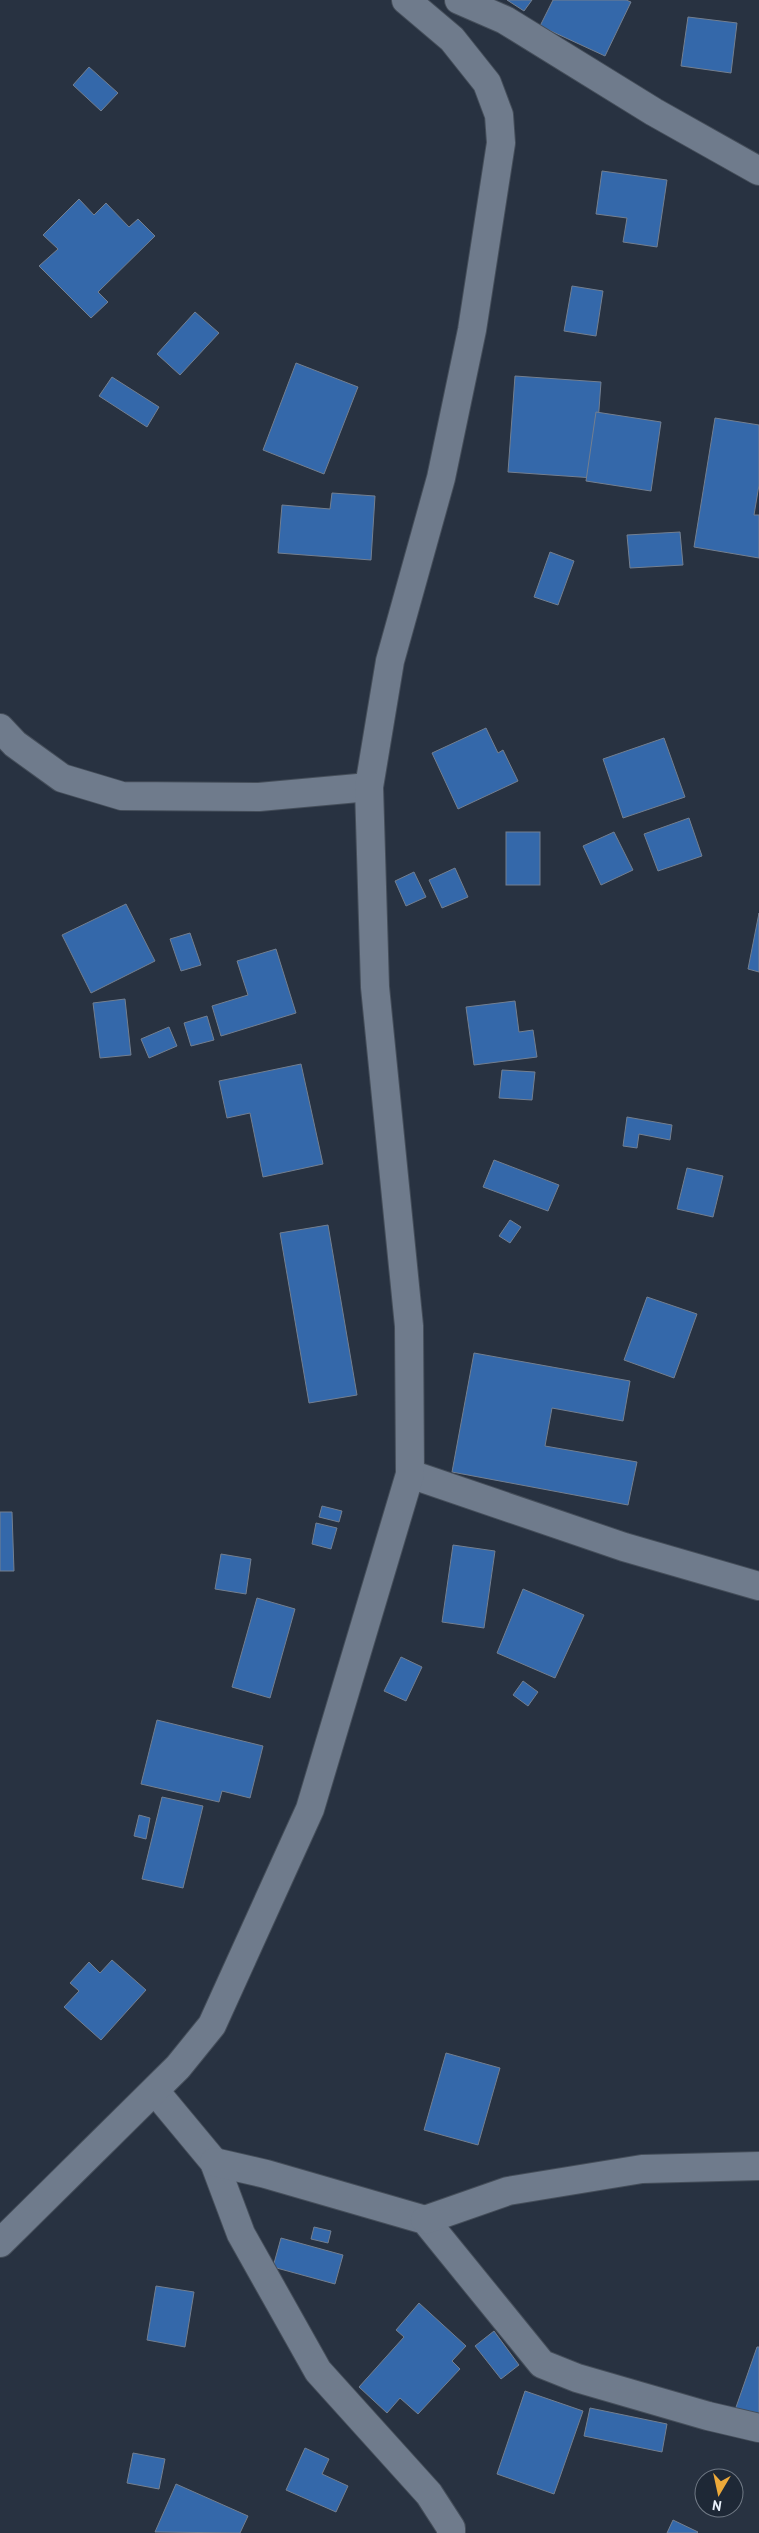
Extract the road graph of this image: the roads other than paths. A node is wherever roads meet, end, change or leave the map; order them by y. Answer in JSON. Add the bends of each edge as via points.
{"nodes":[{"id":1,"x":406,"y":0,"type":"edge"},
{"id":2,"x":459,"y":0,"type":"edge"},
{"id":3,"x":759,"y":171,"type":"edge"},
{"id":4,"x":0,"y":728,"type":"edge"},
{"id":5,"x":370,"y":787,"type":"junction"},
{"id":6,"x":410,"y":1474,"type":"junction"},
{"id":7,"x":759,"y":1586,"type":"edge"},
{"id":8,"x":155,"y":2090,"type":"junction"},
{"id":9,"x":214,"y":2162,"type":"junction"},
{"id":10,"x":759,"y":2166,"type":"edge"},
{"id":11,"x":424,"y":2220,"type":"junction"},
{"id":12,"x":0,"y":2243,"type":"edge"},
{"id":13,"x":759,"y":2428,"type":"edge"},
{"id":14,"x":455,"y":2531,"type":"edge"}],
"edges":[{"from":1,"to":5,"type":"street","via":[[452,40],[487,82],[499,115],[502,143],[470,339],[441,478],[390,661]]},
{"from":2,"to":3,"type":"street","via":[[505,20],[654,112]]},
{"from":4,"to":5,"type":"street","via":[[15,744],[62,778],[122,796],[259,797]]},
{"from":5,"to":6,"type":"street","via":[[375,987],[409,1326]]},
{"from":6,"to":7,"type":"street","via":[[624,1547]]},
{"from":6,"to":8,"type":"street","via":[[310,1809],[212,2024]]},
{"from":8,"to":9,"type":"street"},
{"from":8,"to":12,"type":"street"},
{"from":9,"to":11,"type":"street"},
{"from":9,"to":14,"type":"street","via":[[241,2234],[318,2371],[429,2494]]},
{"from":10,"to":11,"type":"street","via":[[623,2172],[508,2191]]},
{"from":11,"to":13,"type":"street","via":[[542,2364],[577,2378]]}]}
